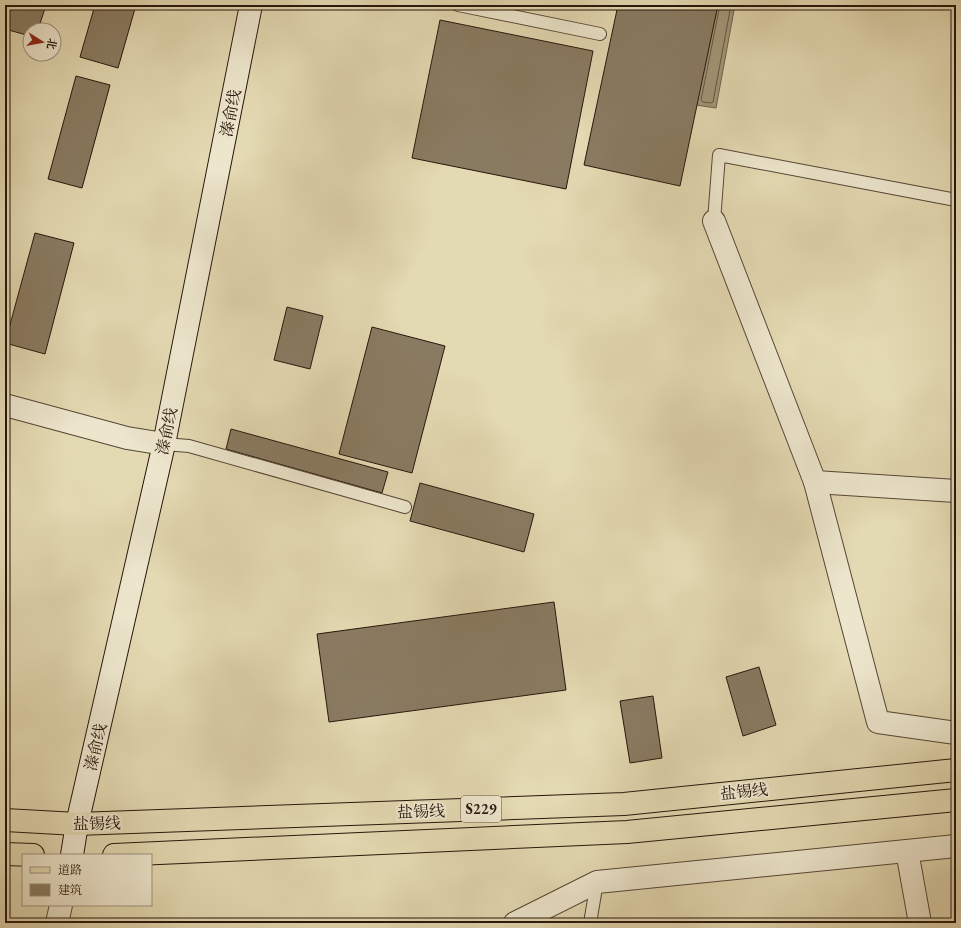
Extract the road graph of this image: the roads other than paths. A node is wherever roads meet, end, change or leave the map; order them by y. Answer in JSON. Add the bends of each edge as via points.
{"nodes":[{"id":1,"x":251,"y":5,"type":"edge"},
{"id":2,"x":458,"y":5,"type":"edge"},
{"id":3,"x":600,"y":34,"type":"dead end"},
{"id":4,"x":956,"y":200,"type":"edge"},
{"id":5,"x":714,"y":221,"type":"joint"},
{"id":6,"x":5,"y":405,"type":"edge"},
{"id":7,"x":164,"y":444,"type":"junction"},
{"id":8,"x":815,"y":482,"type":"junction"},
{"id":9,"x":956,"y":491,"type":"edge"},
{"id":10,"x":405,"y":507,"type":"dead end"},
{"id":11,"x":956,"y":733,"type":"edge"},
{"id":12,"x":956,"y":770,"type":"edge"},
{"id":13,"x":956,"y":800,"type":"edge"},
{"id":14,"x":5,"y":820,"type":"edge"},
{"id":15,"x":77,"y":824,"type":"junction"},
{"id":16,"x":956,"y":846,"type":"edge"},
{"id":17,"x":907,"y":852,"type":"junction"},
{"id":18,"x":5,"y":854,"type":"edge"},
{"id":19,"x":72,"y":854,"type":"edge"},
{"id":20,"x":136,"y":854,"type":"edge"},
{"id":21,"x":22,"y":855,"type":"edge"},
{"id":22,"x":597,"y":882,"type":"junction"},
{"id":23,"x":61,"y":906,"type":"edge"},
{"id":24,"x":57,"y":923,"type":"edge"},
{"id":25,"x":515,"y":923,"type":"edge"},
{"id":26,"x":590,"y":923,"type":"edge"},
{"id":27,"x":920,"y":923,"type":"edge"}],
"edges":[{"from":1,"to":7,"type":"street","name":"溱俞线"},
{"from":2,"to":3,"type":"lane"},
{"from":4,"to":5,"type":"lane","via":[[719,155]]},
{"from":5,"to":8,"type":"street"},
{"from":6,"to":7,"type":"street","via":[[127,438]]},
{"from":7,"to":10,"type":"lane","via":[[188,446]]},
{"from":7,"to":15,"type":"street","name":"溱俞线"},
{"from":8,"to":9,"type":"street"},
{"from":8,"to":11,"type":"street","via":[[878,722]]},
{"from":12,"to":15,"type":"main road","name":"盐锡线","number":"S229","via":[[624,804]]},
{"from":13,"to":20,"type":"main road","name":"盐锡线","number":"S229","via":[[627,832]]},
{"from":14,"to":15,"type":"main road","name":"盐锡线","number":"S229"},
{"from":15,"to":19,"type":"street","name":"溱俞线"},
{"from":16,"to":17,"type":"street"},
{"from":17,"to":22,"type":"street"},
{"from":17,"to":27,"type":"street"},
{"from":18,"to":21,"type":"main road"},
{"from":22,"to":25,"type":"street"},
{"from":22,"to":26,"type":"lane"},
{"from":23,"to":24,"type":"street"}]}
